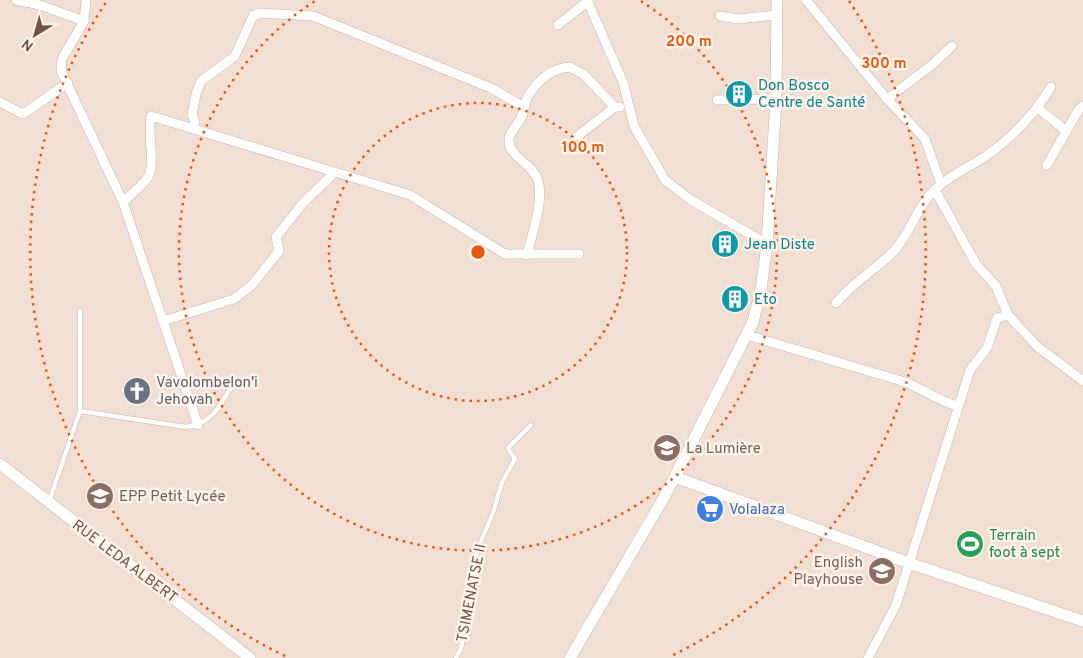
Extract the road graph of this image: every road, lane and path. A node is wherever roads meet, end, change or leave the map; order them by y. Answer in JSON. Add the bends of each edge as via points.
{"nodes":[{"id":1,"x":16,"y":0,"type":"edge"},
{"id":2,"x":80,"y":0,"type":"edge"},
{"id":3,"x":86,"y":0,"type":"edge"},
{"id":4,"x":777,"y":0,"type":"edge"},
{"id":5,"x":806,"y":0,"type":"edge"},
{"id":6,"x":587,"y":1,"type":"edge"},
{"id":7,"x":776,"y":15,"type":"junction"},
{"id":8,"x":720,"y":16,"type":"dead end"},
{"id":9,"x":84,"y":21,"type":"junction"},
{"id":10,"x":558,"y":25,"type":"dead end"},
{"id":11,"x":952,"y":46,"type":"dead end"},
{"id":12,"x":68,"y":83,"type":"junction"},
{"id":13,"x":1050,"y":87,"type":"dead end"},
{"id":14,"x":776,"y":99,"type":"junction"},
{"id":15,"x":887,"y":99,"type":"junction"},
{"id":16,"x":717,"y":100,"type":"dead end"},
{"id":17,"x":0,"y":102,"type":"edge"},
{"id":18,"x":628,"y":106,"type":"junction"},
{"id":19,"x":1083,"y":106,"type":"edge"},
{"id":20,"x":524,"y":107,"type":"junction"},
{"id":21,"x":615,"y":107,"type":"junction"},
{"id":22,"x":1038,"y":108,"type":"junction"},
{"id":23,"x":194,"y":128,"type":"junction"},
{"id":24,"x":1066,"y":131,"type":"junction"},
{"id":25,"x":575,"y":138,"type":"dead end"},
{"id":26,"x":1047,"y":165,"type":"dead end"},
{"id":27,"x":334,"y":173,"type":"junction"},
{"id":28,"x":938,"y":187,"type":"junction"},
{"id":29,"x":123,"y":202,"type":"junction"},
{"id":30,"x":767,"y":244,"type":"junction"},
{"id":31,"x":578,"y":254,"type":"dead end"},
{"id":32,"x":527,"y":255,"type":"junction"},
{"id":33,"x":836,"y":303,"type":"dead end"},
{"id":34,"x":80,"y":311,"type":"dead end"},
{"id":35,"x":1008,"y":315,"type":"junction"},
{"id":36,"x":163,"y":321,"type":"junction"},
{"id":37,"x":747,"y":335,"type":"junction"},
{"id":38,"x":1082,"y":379,"type":"edge"},
{"id":39,"x":234,"y":383,"type":"dead end"},
{"id":40,"x":958,"y":406,"type":"junction"},
{"id":41,"x":80,"y":411,"type":"junction"},
{"id":42,"x":198,"y":425,"type":"junction"},
{"id":43,"x":531,"y":425,"type":"dead end"},
{"id":44,"x":0,"y":464,"type":"edge"},
{"id":45,"x":675,"y":478,"type":"junction"},
{"id":46,"x":49,"y":503,"type":"junction"},
{"id":47,"x":909,"y":563,"type":"junction"},
{"id":48,"x":1083,"y":621,"type":"edge"},
{"id":49,"x":250,"y":658,"type":"edge"},
{"id":50,"x":456,"y":658,"type":"edge"},
{"id":51,"x":570,"y":658,"type":"edge"},
{"id":52,"x":868,"y":658,"type":"edge"}],
"edges":[{"from":1,"to":9,"type":"street"},
{"from":2,"to":9,"type":"street"},
{"from":3,"to":9,"type":"street"},
{"from":4,"to":7,"type":"street"},
{"from":5,"to":15,"type":"street"},
{"from":6,"to":10,"type":"street"},
{"from":6,"to":18,"type":"street","via":[[624,82]]},
{"from":7,"to":8,"type":"street","via":[[738,19]]},
{"from":7,"to":14,"type":"street"},
{"from":9,"to":12,"type":"street","via":[[62,59],[61,71]]},
{"from":11,"to":15,"type":"street"},
{"from":12,"to":17,"type":"street","via":[[23,114]]},
{"from":12,"to":29,"type":"street"},
{"from":13,"to":22,"type":"street"},
{"from":14,"to":16,"type":"street"},
{"from":14,"to":30,"type":"street"},
{"from":15,"to":28,"type":"street","via":[[925,139]]},
{"from":18,"to":21,"type":"street"},
{"from":18,"to":30,"type":"street","via":[[634,126],[665,180],[691,200]]},
{"from":19,"to":24,"type":"street"},
{"from":20,"to":21,"type":"street","via":[[528,96],[551,71],[570,67],[583,74]]},
{"from":20,"to":23,"type":"street","via":[[491,88],[313,16],[260,13],[253,16],[235,56],[201,81],[192,115]]},
{"from":20,"to":32,"type":"street","via":[[508,143],[538,180],[539,200]]},
{"from":21,"to":25,"type":"street"},
{"from":22,"to":24,"type":"street"},
{"from":22,"to":28,"type":"street","via":[[1014,134]]},
{"from":23,"to":27,"type":"street"},
{"from":23,"to":29,"type":"street","via":[[151,116],[148,177]]},
{"from":24,"to":26,"type":"street"},
{"from":27,"to":32,"type":"street","via":[[410,195],[491,247],[505,254]]},
{"from":27,"to":36,"type":"street","via":[[303,203],[276,237],[279,251],[252,285],[234,299]]},
{"from":28,"to":33,"type":"street","via":[[913,218],[894,252]]},
{"from":28,"to":35,"type":"street","via":[[976,264],[996,286]]},
{"from":29,"to":36,"type":"street"},
{"from":30,"to":37,"type":"street","via":[[761,290]]},
{"from":31,"to":32,"type":"street"},
{"from":34,"to":41,"type":"lane"},
{"from":35,"to":38,"type":"street","via":[[1038,346]]},
{"from":35,"to":40,"type":"street","via":[[996,318],[987,348],[970,370]]},
{"from":36,"to":42,"type":"street"},
{"from":37,"to":40,"type":"street","via":[[918,386],[937,399]]},
{"from":37,"to":45,"type":"street"},
{"from":39,"to":42,"type":"lane","via":[[210,420]]},
{"from":40,"to":47,"type":"street"},
{"from":41,"to":42,"type":"lane","via":[[186,427]]},
{"from":41,"to":46,"type":"lane"},
{"from":43,"to":50,"type":"lane","name":"TSIMENATSE II","via":[[508,448],[515,459],[502,482],[477,551],[473,588]]},
{"from":44,"to":46,"type":"street","name":"RUE LEDA ALBERT"},
{"from":45,"to":47,"type":"street"},
{"from":45,"to":51,"type":"street"},
{"from":46,"to":49,"type":"street","name":"RUE LEDA ALBERT"},
{"from":47,"to":48,"type":"street"},
{"from":47,"to":52,"type":"street","via":[[896,605]]}]}
